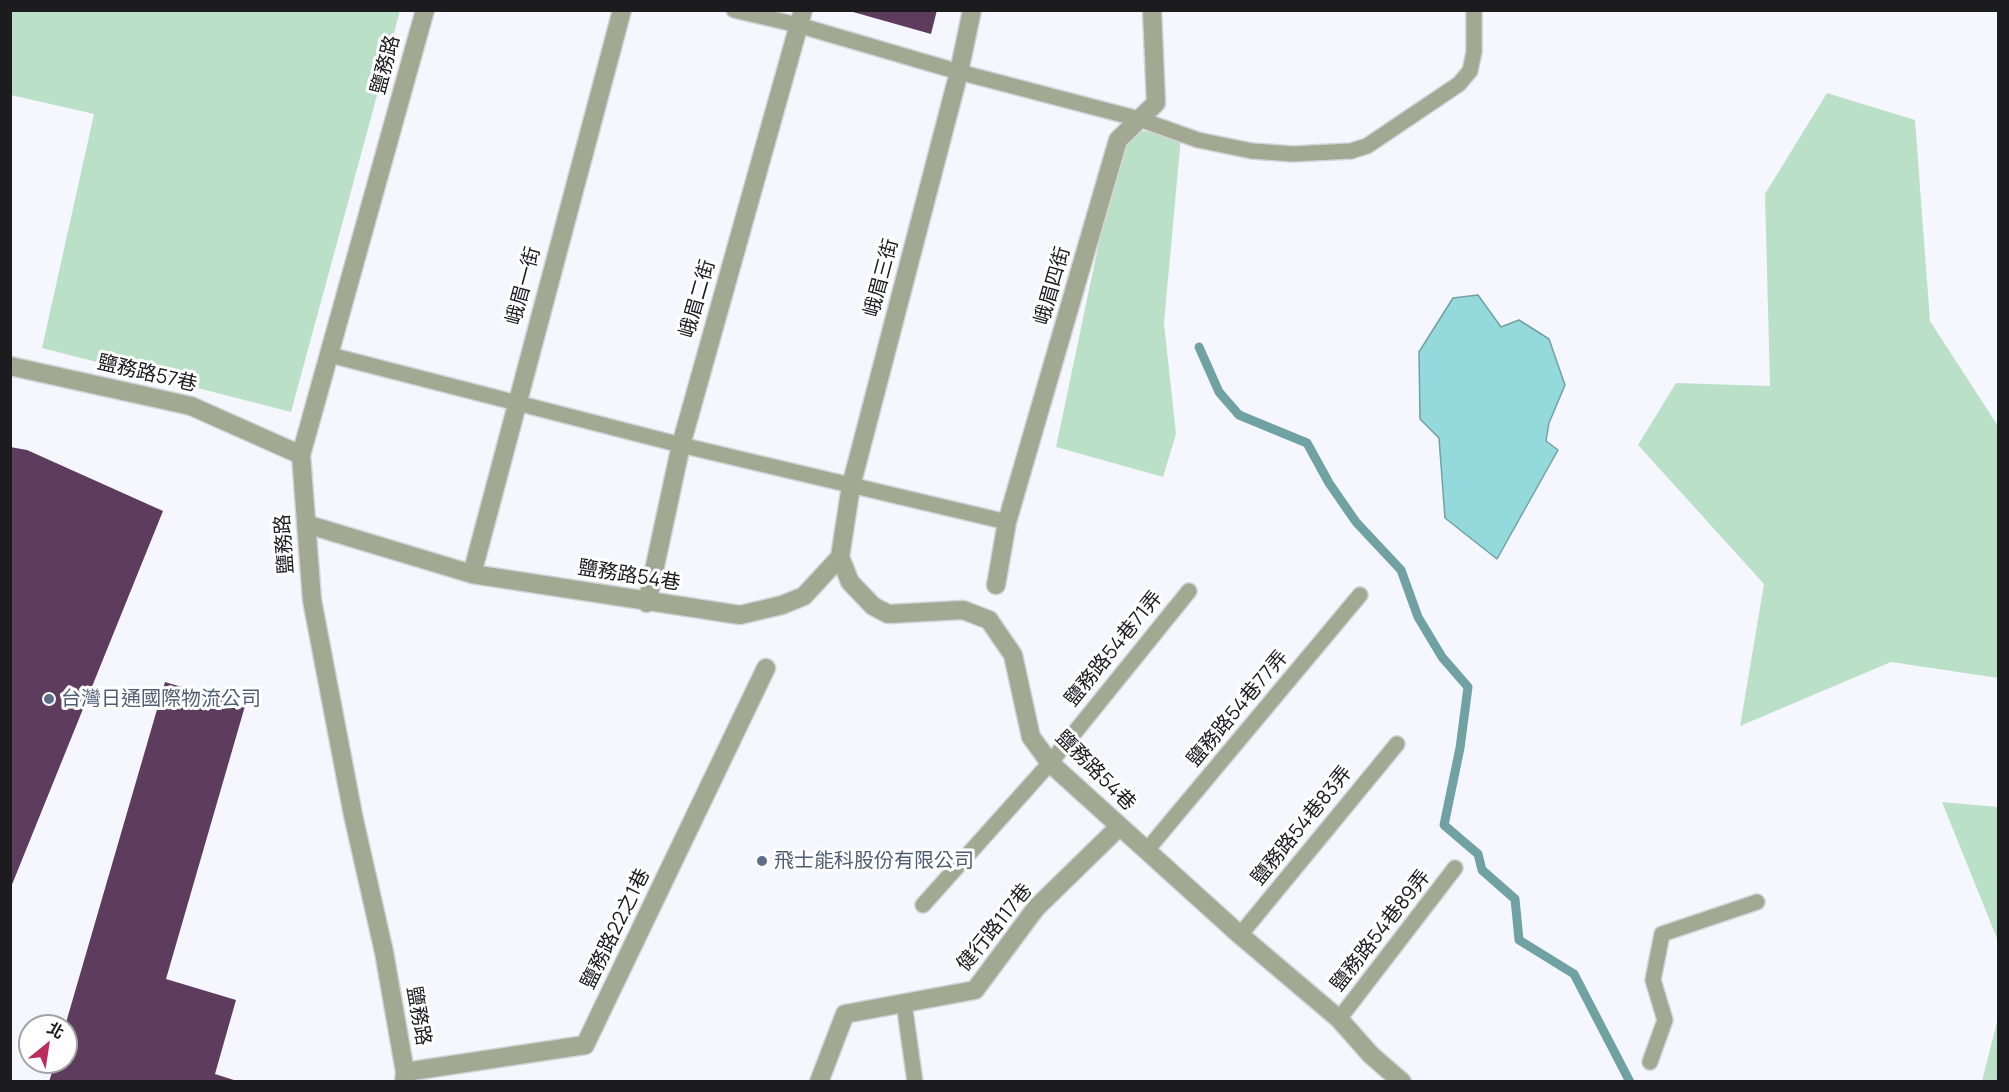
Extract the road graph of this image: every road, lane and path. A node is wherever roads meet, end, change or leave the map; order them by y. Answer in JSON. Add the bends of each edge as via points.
{"nodes":[{"id":1,"x":425,"y":10,"type":"edge"},
{"id":2,"x":622,"y":10,"type":"edge"},
{"id":3,"x":734,"y":10,"type":"edge"},
{"id":4,"x":972,"y":10,"type":"edge"},
{"id":5,"x":1152,"y":10,"type":"edge"},
{"id":6,"x":1474,"y":10,"type":"edge"},
{"id":7,"x":800,"y":18,"type":"edge"},
{"id":8,"x":959,"y":72,"type":"junction"},
{"id":9,"x":1139,"y":119,"type":"junction"},
{"id":10,"x":330,"y":355,"type":"junction"},
{"id":11,"x":10,"y":366,"type":"edge"},
{"id":12,"x":516,"y":401,"type":"junction"},
{"id":13,"x":681,"y":445,"type":"junction"},
{"id":14,"x":301,"y":456,"type":"junction"},
{"id":15,"x":851,"y":486,"type":"junction"},
{"id":16,"x":1007,"y":522,"type":"junction"},
{"id":17,"x":306,"y":524,"type":"junction"},
{"id":18,"x":840,"y":557,"type":"junction"},
{"id":19,"x":472,"y":574,"type":"junction"},
{"id":20,"x":996,"y":585,"type":"dead end"},
{"id":21,"x":1189,"y":591,"type":"dead end"},
{"id":22,"x":1360,"y":596,"type":"dead end"},
{"id":23,"x":648,"y":603,"type":"junction"},
{"id":24,"x":766,"y":668,"type":"dead end"},
{"id":25,"x":1397,"y":744,"type":"dead end"},
{"id":26,"x":1050,"y":763,"type":"junction"},
{"id":27,"x":1119,"y":826,"type":"junction"},
{"id":28,"x":1148,"y":850,"type":"junction"},
{"id":29,"x":1455,"y":868,"type":"dead end"},
{"id":30,"x":1757,"y":902,"type":"dead end"},
{"id":31,"x":923,"y":905,"type":"dead end"},
{"id":32,"x":1240,"y":935,"type":"junction"},
{"id":33,"x":904,"y":1003,"type":"junction"},
{"id":34,"x":1339,"y":1019,"type":"junction"},
{"id":35,"x":1650,"y":1062,"type":"dead end"},
{"id":36,"x":404,"y":1077,"type":"edge"},
{"id":37,"x":819,"y":1082,"type":"edge"},
{"id":38,"x":915,"y":1082,"type":"edge"},
{"id":39,"x":1402,"y":1082,"type":"edge"}],
"edges":[{"from":1,"to":10,"type":"street","name":"鹽務路"},
{"from":2,"to":12,"type":"street","name":"峨眉一街"},
{"from":3,"to":7,"type":"lane"},
{"from":4,"to":8,"type":"street","name":"峨眉三街"},
{"from":5,"to":9,"type":"street","name":"峨眉四街","via":[[1156,103]]},
{"from":6,"to":9,"type":"lane","via":[[1470,71],[1459,84],[1367,146],[1323,153],[1252,151],[1198,140]]},
{"from":7,"to":8,"type":"lane"},
{"from":7,"to":13,"type":"street","name":"峨眉二街"},
{"from":8,"to":9,"type":"lane"},
{"from":8,"to":15,"type":"street","name":"峨眉三街"},
{"from":9,"to":16,"type":"street","name":"峨眉四街","via":[[1118,140]]},
{"from":10,"to":12,"type":"lane"},
{"from":10,"to":14,"type":"street","name":"鹽務路"},
{"from":11,"to":14,"type":"street","name":"鹽務路57巷","via":[[191,406]]},
{"from":12,"to":13,"type":"lane"},
{"from":12,"to":19,"type":"street","name":"峨眉一街"},
{"from":13,"to":15,"type":"lane"},
{"from":13,"to":23,"type":"street","name":"峨眉二街"},
{"from":14,"to":17,"type":"street","name":"鹽務路"},
{"from":15,"to":16,"type":"lane"},
{"from":15,"to":18,"type":"street","name":"峨眉三街"},
{"from":16,"to":20,"type":"street","name":"峨眉四街"},
{"from":17,"to":19,"type":"street","name":"鹽務路54巷"},
{"from":17,"to":36,"type":"street","name":"鹽務路","via":[[312,600],[384,952]]},
{"from":18,"to":23,"type":"street","name":"鹽務路54巷","via":[[804,596],[782,605],[740,615]]},
{"from":18,"to":26,"type":"street","name":"鹽務路54巷","via":[[850,582],[873,606],[888,614],[963,610],[989,620],[1013,655],[1031,737]]},
{"from":19,"to":23,"type":"street","name":"鹽務路54巷"},
{"from":21,"to":26,"type":"lane","name":"鹽務路54巷71弄"},
{"from":22,"to":28,"type":"lane","name":"鹽務路54巷77弄"},
{"from":24,"to":36,"type":"street","name":"鹽務路22之1巷","via":[[585,1045]]},
{"from":25,"to":32,"type":"lane","name":"鹽務路54巷83弄"},
{"from":26,"to":27,"type":"street","name":"鹽務路54巷"},
{"from":26,"to":31,"type":"lane","name":"鹽務路54巷71弄"},
{"from":27,"to":28,"type":"street","name":"鹽務路54巷"},
{"from":27,"to":33,"type":"street","name":"健行路117巷","via":[[1036,908],[975,990]]},
{"from":28,"to":32,"type":"street","name":"鹽務路54巷"},
{"from":29,"to":34,"type":"lane","name":"鹽務路54巷89弄"},
{"from":30,"to":35,"type":"lane","via":[[1662,934],[1653,980],[1665,1020]]},
{"from":32,"to":34,"type":"street","name":"鹽務路54巷"},
{"from":33,"to":37,"type":"street","name":"健行路117巷","via":[[845,1014]]},
{"from":33,"to":38,"type":"lane"},
{"from":34,"to":39,"type":"street","name":"鹽務路54巷"}]}
